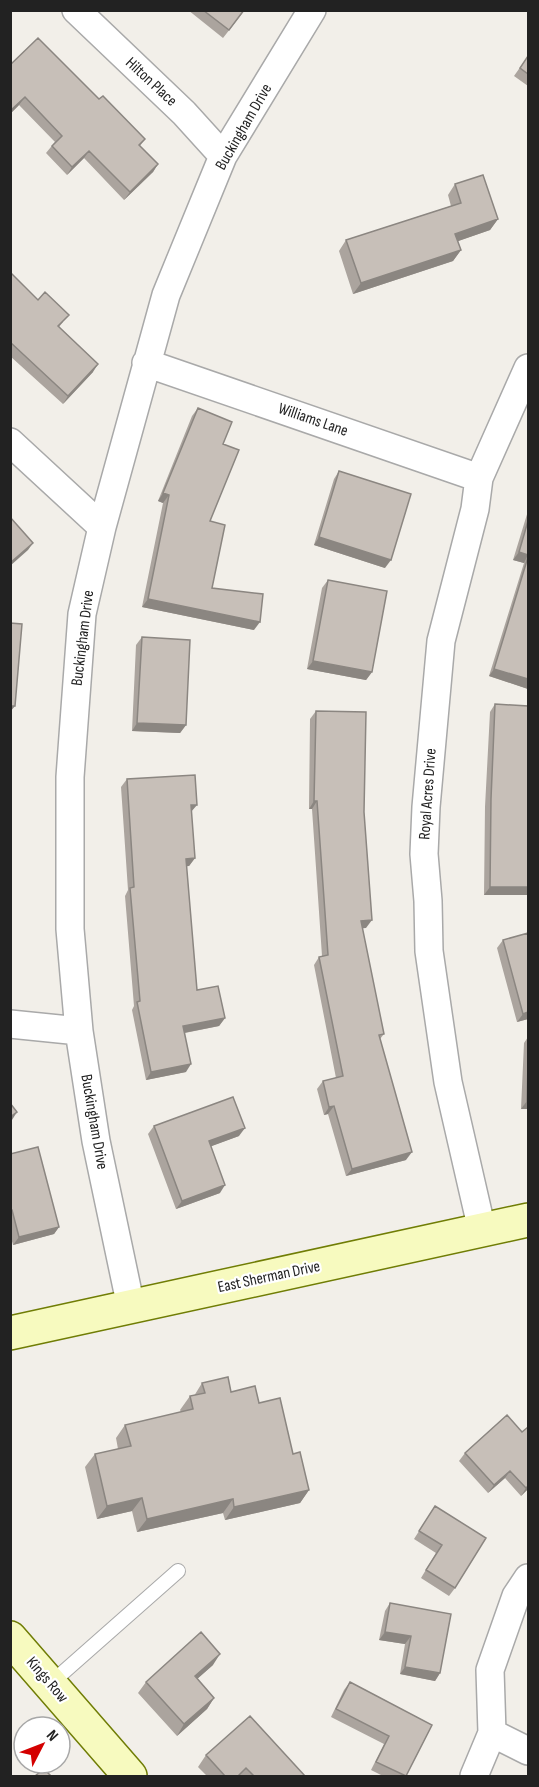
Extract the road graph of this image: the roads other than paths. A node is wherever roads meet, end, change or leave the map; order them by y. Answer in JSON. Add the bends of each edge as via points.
{"nodes":[{"id":1,"x":76,"y":10,"type":"edge"},
{"id":2,"x":312,"y":10,"type":"edge"},
{"id":3,"x":223,"y":156,"type":"junction"},
{"id":4,"x":146,"y":363,"type":"junction"},
{"id":5,"x":528,"y":368,"type":"edge"},
{"id":6,"x":10,"y":442,"type":"edge"},
{"id":7,"x":479,"y":478,"type":"junction"},
{"id":8,"x":102,"y":527,"type":"junction"},
{"id":9,"x":10,"y":1024,"type":"edge"},
{"id":10,"x":79,"y":1031,"type":"junction"},
{"id":11,"x":528,"y":1221,"type":"edge"},
{"id":12,"x":483,"y":1230,"type":"junction"},
{"id":13,"x":131,"y":1307,"type":"junction"},
{"id":14,"x":10,"y":1333,"type":"edge"},
{"id":15,"x":178,"y":1571,"type":"dead end"},
{"id":16,"x":528,"y":1578,"type":"edge"},
{"id":17,"x":10,"y":1638,"type":"edge"},
{"id":18,"x":51,"y":1684,"type":"junction"},
{"id":19,"x":492,"y":1733,"type":"junction"},
{"id":20,"x":528,"y":1751,"type":"edge"},
{"id":21,"x":130,"y":1776,"type":"edge"},
{"id":22,"x":474,"y":1776,"type":"edge"}],
"edges":[{"from":1,"to":3,"type":"street","name":"Hilton Place","via":[[184,113]]},
{"from":2,"to":3,"type":"street","name":"Buckingham Drive"},
{"from":3,"to":4,"type":"street","name":"Buckingham Drive","via":[[166,295]]},
{"from":4,"to":7,"type":"street","name":"Williams Lane"},
{"from":4,"to":8,"type":"street","name":"Buckingham Drive"},
{"from":5,"to":7,"type":"street","name":"Royal Acres Drive"},
{"from":6,"to":8,"type":"street"},
{"from":7,"to":12,"type":"street","name":"Royal Acres Drive","via":[[475,509],[441,641],[424,854],[429,951],[448,1082]]},
{"from":8,"to":10,"type":"street","name":"Buckingham Drive","via":[[82,614],[70,777],[70,929]]},
{"from":9,"to":10,"type":"street"},
{"from":10,"to":13,"type":"street","name":"Buckingham Drive","via":[[96,1141]]},
{"from":11,"to":12,"type":"main road","name":"East Sherman Drive"},
{"from":12,"to":13,"type":"main road","name":"East Sherman Drive"},
{"from":13,"to":14,"type":"main road","name":"East Sherman Drive"},
{"from":15,"to":18,"type":"lane"},
{"from":16,"to":19,"type":"street","via":[[516,1596],[490,1670]]},
{"from":17,"to":18,"type":"main road","name":"Kings Row"},
{"from":18,"to":21,"type":"main road","name":"Kings Row"},
{"from":19,"to":20,"type":"street"},
{"from":19,"to":22,"type":"street"}]}
